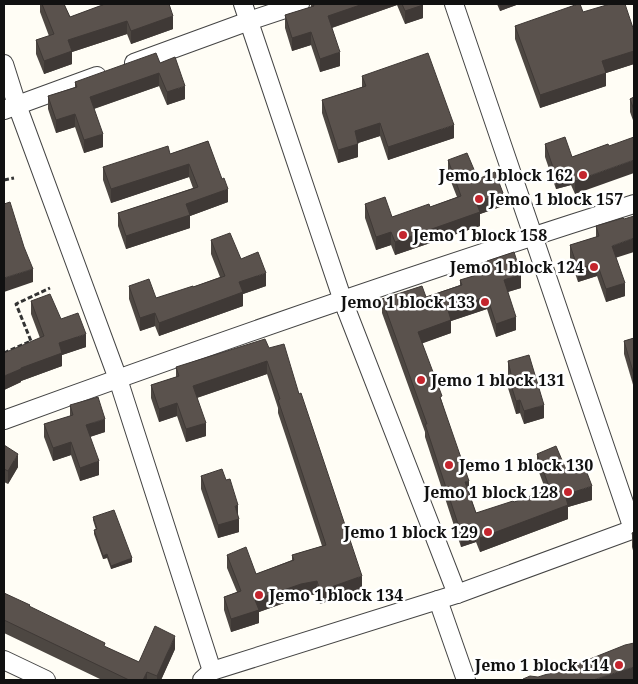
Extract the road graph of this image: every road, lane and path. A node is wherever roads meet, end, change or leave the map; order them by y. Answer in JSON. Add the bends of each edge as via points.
{"nodes":[{"id":1,"x":243,"y":4,"type":"edge"},
{"id":2,"x":300,"y":4,"type":"edge"},
{"id":3,"x":454,"y":4,"type":"edge"},
{"id":4,"x":249,"y":21,"type":"junction"},
{"id":5,"x":4,"y":64,"type":"edge"},
{"id":6,"x":10,"y":108,"type":"edge"},
{"id":7,"x":14,"y":178,"type":"dead end"},
{"id":8,"x":4,"y":180,"type":"edge"},
{"id":9,"x":634,"y":204,"type":"edge"},
{"id":10,"x":532,"y":236,"type":"junction"},
{"id":11,"x":50,"y":288,"type":"dead end"},
{"id":12,"x":343,"y":301,"type":"junction"},
{"id":13,"x":4,"y":353,"type":"edge"},
{"id":14,"x":118,"y":379,"type":"junction"},
{"id":15,"x":4,"y":420,"type":"edge"},
{"id":16,"x":634,"y":529,"type":"edge"},
{"id":17,"x":457,"y":594,"type":"junction"},
{"id":18,"x":438,"y":600,"type":"junction"},
{"id":19,"x":4,"y":660,"type":"edge"},
{"id":20,"x":207,"y":676,"type":"edge"},
{"id":21,"x":46,"y":680,"type":"edge"},
{"id":22,"x":466,"y":680,"type":"edge"}],
"edges":[{"from":1,"to":4,"type":"street"},
{"from":2,"to":4,"type":"street"},
{"from":3,"to":10,"type":"street"},
{"from":4,"to":6,"type":"street"},
{"from":4,"to":12,"type":"street"},
{"from":5,"to":6,"type":"street"},
{"from":6,"to":14,"type":"street"},
{"from":7,"to":8,"type":"path"},
{"from":9,"to":10,"type":"street"},
{"from":10,"to":12,"type":"street"},
{"from":10,"to":16,"type":"street"},
{"from":11,"to":13,"type":"path","via":[[16,304],[31,341]]},
{"from":12,"to":14,"type":"street"},
{"from":12,"to":17,"type":"street"},
{"from":14,"to":15,"type":"street"},
{"from":14,"to":20,"type":"street"},
{"from":16,"to":17,"type":"street"},
{"from":17,"to":18,"type":"street"},
{"from":18,"to":20,"type":"street"},
{"from":18,"to":22,"type":"street"},
{"from":19,"to":21,"type":"street"}]}
